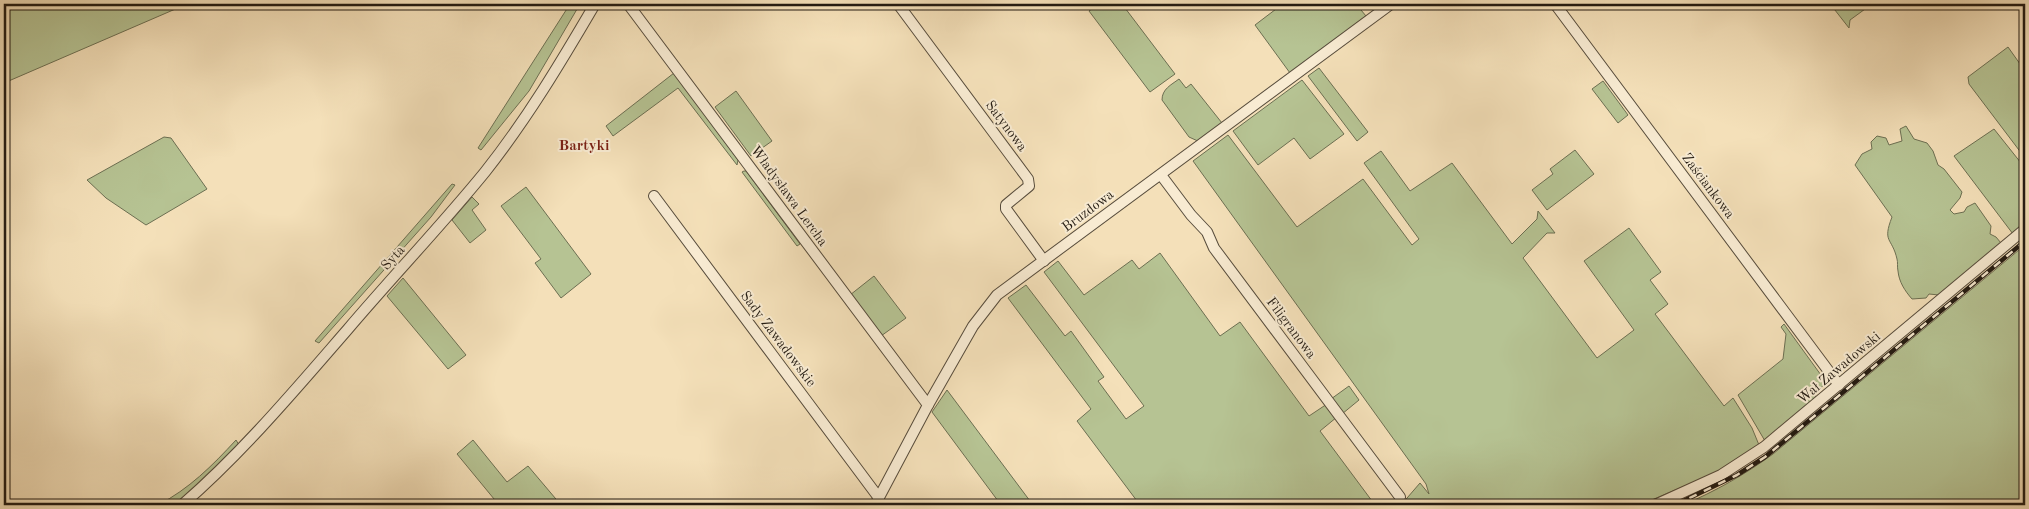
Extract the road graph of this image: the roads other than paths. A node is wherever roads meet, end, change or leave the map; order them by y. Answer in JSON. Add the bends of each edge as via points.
{"nodes":[{"id":1,"x":595,"y":4,"type":"edge"},
{"id":2,"x":628,"y":4,"type":"edge"},
{"id":3,"x":898,"y":4,"type":"edge"},
{"id":4,"x":1391,"y":4,"type":"edge"},
{"id":5,"x":1555,"y":4,"type":"edge"},
{"id":6,"x":1161,"y":175,"type":"junction"},
{"id":7,"x":654,"y":196,"type":"dead end"},
{"id":8,"x":2025,"y":229,"type":"edge"},
{"id":9,"x":1044,"y":261,"type":"junction"},
{"id":10,"x":1839,"y":385,"type":"junction"},
{"id":11,"x":928,"y":405,"type":"junction"},
{"id":12,"x":1400,"y":497,"type":"dead end"},
{"id":13,"x":877,"y":502,"type":"edge"},
{"id":14,"x":182,"y":505,"type":"edge"},
{"id":15,"x":1655,"y":505,"type":"edge"}],
"edges":[{"from":1,"to":14,"type":"street","name":"Syta","via":[[532,108],[485,171],[279,408]]},
{"from":2,"to":11,"type":"street","name":"Władysława Lercha"},
{"from":3,"to":9,"type":"street","name":"Satynowa","via":[[1028,179],[1029,186],[1006,205],[1006,209]]},
{"from":4,"to":6,"type":"street","name":"Bruzdowa"},
{"from":5,"to":10,"type":"street","name":"Zaściankowa","via":[[1665,146]]},
{"from":6,"to":9,"type":"street","name":"Bruzdowa"},
{"from":6,"to":12,"type":"street","name":"Filigranowa","via":[[1207,232],[1214,248]]},
{"from":7,"to":13,"type":"street","name":"Sady Zawadowskie"},
{"from":8,"to":10,"type":"street","name":"Wał Zawadowski"},
{"from":9,"to":11,"type":"street","name":"Bruzdowa","via":[[990,302]]},
{"from":10,"to":15,"type":"street","name":"Wał Zawadowski","via":[[1741,464]]},
{"from":11,"to":13,"type":"street","name":"Bruzdowa"}]}
